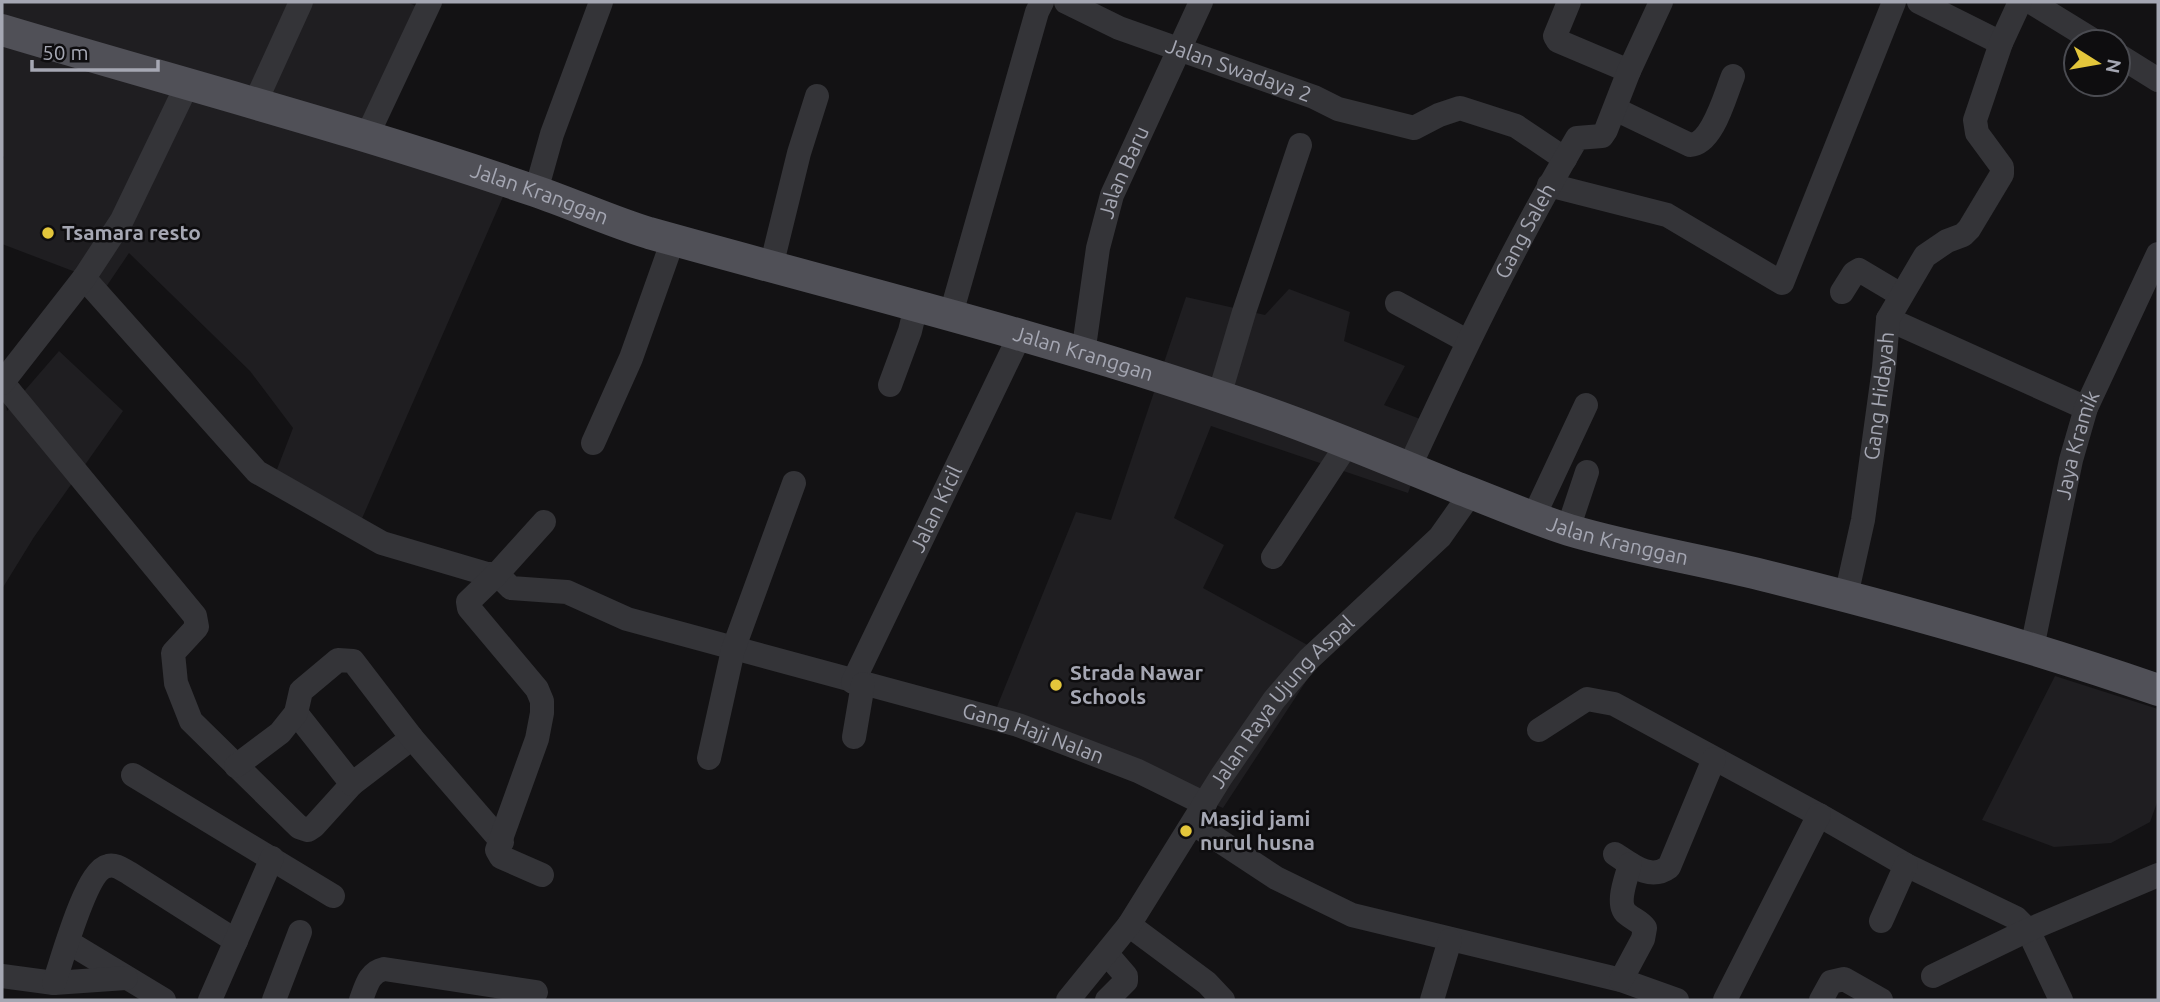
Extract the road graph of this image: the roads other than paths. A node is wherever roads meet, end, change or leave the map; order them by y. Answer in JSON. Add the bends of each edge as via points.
{"nodes":[{"id":1,"x":301,"y":2,"type":"edge"},
{"id":2,"x":430,"y":2,"type":"edge"},
{"id":3,"x":601,"y":2,"type":"edge"},
{"id":4,"x":1042,"y":2,"type":"edge"},
{"id":5,"x":1066,"y":2,"type":"edge"},
{"id":6,"x":1201,"y":2,"type":"edge"},
{"id":7,"x":1570,"y":2,"type":"edge"},
{"id":8,"x":1661,"y":2,"type":"edge"},
{"id":9,"x":1894,"y":2,"type":"edge"},
{"id":10,"x":1919,"y":2,"type":"edge"},
{"id":11,"x":2020,"y":2,"type":"edge"},
{"id":12,"x":2031,"y":2,"type":"edge"},
{"id":13,"x":2073,"y":28,"type":"edge"},
{"id":14,"x":2,"y":30,"type":"edge"},
{"id":15,"x":2001,"y":43,"type":"junction"},
{"id":16,"x":1180,"y":49,"type":"junction"},
{"id":17,"x":2132,"y":64,"type":"edge"},
{"id":18,"x":1629,"y":71,"type":"junction"},
{"id":19,"x":1733,"y":76,"type":"dead end"},
{"id":20,"x":2158,"y":80,"type":"edge"},
{"id":21,"x":188,"y":83,"type":"junction"},
{"id":22,"x":817,"y":96,"type":"dead end"},
{"id":23,"x":256,"y":103,"type":"junction"},
{"id":24,"x":1615,"y":109,"type":"junction"},
{"id":25,"x":366,"y":138,"type":"junction"},
{"id":26,"x":1300,"y":145,"type":"dead end"},
{"id":27,"x":1565,"y":159,"type":"junction"},
{"id":28,"x":1549,"y":185,"type":"junction"},
{"id":29,"x":536,"y":191,"type":"junction"},
{"id":30,"x":673,"y":240,"type":"junction"},
{"id":31,"x":2158,"y":254,"type":"edge"},
{"id":32,"x":771,"y":267,"type":"junction"},
{"id":33,"x":84,"y":278,"type":"junction"},
{"id":34,"x":1842,"y":292,"type":"dead end"},
{"id":35,"x":1901,"y":295,"type":"junction"},
{"id":36,"x":1397,"y":303,"type":"dead end"},
{"id":37,"x":916,"y":306,"type":"junction"},
{"id":38,"x":951,"y":314,"type":"junction"},
{"id":39,"x":1888,"y":319,"type":"junction"},
{"id":40,"x":1020,"y":335,"type":"junction"},
{"id":41,"x":1467,"y":341,"type":"junction"},
{"id":42,"x":1083,"y":354,"type":"junction"},
{"id":43,"x":2,"y":382,"type":"edge"},
{"id":44,"x":890,"y":385,"type":"dead end"},
{"id":45,"x":1219,"y":396,"type":"junction"},
{"id":46,"x":1586,"y":405,"type":"dead end"},
{"id":47,"x":2086,"y":408,"type":"junction"},
{"id":48,"x":593,"y":443,"type":"dead end"},
{"id":49,"x":1348,"y":443,"type":"junction"},
{"id":50,"x":1409,"y":468,"type":"junction"},
{"id":51,"x":1587,"y":472,"type":"dead end"},
{"id":52,"x":794,"y":483,"type":"dead end"},
{"id":53,"x":1471,"y":493,"type":"junction"},
{"id":54,"x":1533,"y":518,"type":"junction"},
{"id":55,"x":544,"y":522,"type":"dead end"},
{"id":56,"x":1568,"y":529,"type":"junction"},
{"id":57,"x":1273,"y":557,"type":"dead end"},
{"id":58,"x":497,"y":574,"type":"junction"},
{"id":59,"x":1846,"y":596,"type":"junction"},
{"id":60,"x":2032,"y":648,"type":"junction"},
{"id":61,"x":733,"y":650,"type":"junction"},
{"id":62,"x":858,"y":683,"type":"junction"},
{"id":63,"x":2158,"y":690,"type":"edge"},
{"id":64,"x":296,"y":713,"type":"junction"},
{"id":65,"x":1539,"y":730,"type":"dead end"},
{"id":66,"x":854,"y":737,"type":"dead end"},
{"id":67,"x":412,"y":738,"type":"junction"},
{"id":68,"x":709,"y":758,"type":"dead end"},
{"id":69,"x":1714,"y":759,"type":"junction"},
{"id":70,"x":236,"y":766,"type":"junction"},
{"id":71,"x":134,"y":775,"type":"dead end"},
{"id":72,"x":352,"y":784,"type":"junction"},
{"id":73,"x":1199,"y":814,"type":"junction"},
{"id":74,"x":1819,"y":815,"type":"junction"},
{"id":75,"x":502,"y":842,"type":"junction"},
{"id":76,"x":272,"y":858,"type":"junction"},
{"id":77,"x":1906,"y":865,"type":"junction"},
{"id":78,"x":542,"y":875,"type":"dead end"},
{"id":79,"x":2158,"y":875,"type":"edge"},
{"id":80,"x":333,"y":895,"type":"dead end"},
{"id":81,"x":1881,"y":921,"type":"dead end"},
{"id":82,"x":1129,"y":925,"type":"junction"},
{"id":83,"x":2028,"y":930,"type":"junction"},
{"id":84,"x":300,"y":932,"type":"dead end"},
{"id":85,"x":1450,"y":940,"type":"junction"},
{"id":86,"x":236,"y":942,"type":"junction"},
{"id":87,"x":68,"y":943,"type":"junction"},
{"id":88,"x":1107,"y":954,"type":"junction"},
{"id":89,"x":2,"y":975,"type":"edge"},
{"id":90,"x":1933,"y":976,"type":"dead end"},
{"id":91,"x":125,"y":978,"type":"junction"},
{"id":92,"x":1621,"y":981,"type":"junction"},
{"id":93,"x":54,"y":983,"type":"junction"},
{"id":94,"x":537,"y":992,"type":"dead end"},
{"id":95,"x":1875,"y":999,"type":"edge"},
{"id":96,"x":164,"y":1000,"type":"edge"},
{"id":97,"x":210,"y":1000,"type":"edge"},
{"id":98,"x":274,"y":1000,"type":"edge"},
{"id":99,"x":361,"y":1000,"type":"edge"},
{"id":100,"x":1068,"y":1000,"type":"edge"},
{"id":101,"x":1107,"y":1000,"type":"edge"},
{"id":102,"x":1223,"y":1000,"type":"edge"},
{"id":103,"x":1432,"y":1000,"type":"edge"},
{"id":104,"x":1677,"y":1000,"type":"edge"},
{"id":105,"x":1725,"y":1000,"type":"edge"},
{"id":106,"x":1821,"y":1000,"type":"edge"},
{"id":107,"x":2061,"y":1000,"type":"edge"}],
"edges":[{"from":1,"to":23,"type":"street"},
{"from":2,"to":25,"type":"street"},
{"from":3,"to":29,"type":"street"},
{"from":4,"to":38,"type":"street"},
{"from":5,"to":16,"type":"street","name":"Jalan Swadaya 2","via":[[1119,28]]},
{"from":6,"to":16,"type":"street","name":"Jalan Baru"},
{"from":7,"to":18,"type":"street","via":[[1555,36],[1558,41]]},
{"from":8,"to":18,"type":"street"},
{"from":9,"to":28,"type":"street","name":"Gang Saleh","via":[[1782,282],[1667,215]]},
{"from":10,"to":15,"type":"street"},
{"from":11,"to":15,"type":"street","name":"Gang Hidayah"},
{"from":12,"to":13,"type":"street"},
{"from":14,"to":21,"type":"main road","name":"Jalan Kranggan"},
{"from":15,"to":35,"type":"street","name":"Gang Hidayah","via":[[1975,120],[1977,133],[2002,167],[2002,174],[1969,229],[1925,256]]},
{"from":16,"to":27,"type":"street","name":"Jalan Swadaya 2","via":[[1338,109],[1414,128],[1460,108],[1516,126]]},
{"from":16,"to":42,"type":"street","name":"Jalan Baru","via":[[1112,195],[1098,248]]},
{"from":17,"to":20,"type":"street"},
{"from":18,"to":24,"type":"street"},
{"from":19,"to":24,"type":"street","via":[[1712,127],[1698,144],[1690,145]]},
{"from":21,"to":23,"type":"main road","name":"Jalan Kranggan"},
{"from":21,"to":33,"type":"street","via":[[122,220]]},
{"from":22,"to":32,"type":"street"},
{"from":23,"to":25,"type":"main road","name":"Jalan Kranggan"},
{"from":24,"to":27,"type":"street","via":[[1602,136],[1577,138]]},
{"from":25,"to":29,"type":"main road","name":"Jalan Kranggan"},
{"from":26,"to":45,"type":"street"},
{"from":27,"to":28,"type":"street"},
{"from":28,"to":41,"type":"street","name":"Gang Saleh"},
{"from":29,"to":30,"type":"main road","name":"Jalan Kranggan"},
{"from":30,"to":32,"type":"main road","name":"Jalan Kranggan"},
{"from":30,"to":48,"type":"street","via":[[631,358]]},
{"from":31,"to":47,"type":"street","name":"Jaya Kramik"},
{"from":32,"to":37,"type":"main road","name":"Jalan Kranggan"},
{"from":33,"to":43,"type":"street"},
{"from":33,"to":58,"type":"street","name":"Gang Haji Nalan","via":[[257,471],[382,543]]},
{"from":34,"to":35,"type":"street","via":[[1859,270]]},
{"from":35,"to":39,"type":"street","name":"Gang Hidayah"},
{"from":36,"to":41,"type":"street"},
{"from":37,"to":38,"type":"main road","name":"Jalan Kranggan"},
{"from":37,"to":44,"type":"street"},
{"from":38,"to":40,"type":"main road","name":"Jalan Kranggan"},
{"from":39,"to":47,"type":"street"},
{"from":39,"to":59,"type":"street","name":"Gang Hidayah","via":[[1863,520]]},
{"from":40,"to":42,"type":"main road","name":"Jalan Kranggan"},
{"from":40,"to":62,"type":"street","name":"Jalan Kicil"},
{"from":41,"to":50,"type":"street","name":"Gang Saleh"},
{"from":42,"to":45,"type":"main road","name":"Jalan Kranggan"},
{"from":43,"to":70,"type":"street","via":[[195,616],[197,627],[173,653],[176,683],[191,721]]},
{"from":45,"to":49,"type":"main road","name":"Jalan Kranggan"},
{"from":46,"to":54,"type":"street"},
{"from":47,"to":60,"type":"street","name":"Jaya Kramik"},
{"from":49,"to":50,"type":"main road","name":"Jalan Kranggan"},
{"from":49,"to":57,"type":"street"},
{"from":50,"to":53,"type":"main road","name":"Jalan Kranggan"},
{"from":51,"to":56,"type":"street"},
{"from":52,"to":61,"type":"street"},
{"from":53,"to":54,"type":"main road","name":"Jalan Kranggan"},
{"from":53,"to":73,"type":"street","name":"Jalan Raya Ujung Aspal","via":[[1440,537],[1309,659],[1274,700]]},
{"from":54,"to":56,"type":"main road","name":"Jalan Kranggan"},
{"from":55,"to":58,"type":"street"},
{"from":56,"to":59,"type":"main road","name":"Jalan Kranggan"},
{"from":58,"to":61,"type":"street","name":"Gang Haji Nalan","via":[[511,588],[567,592],[627,619]]},
{"from":58,"to":75,"type":"street","via":[[471,598],[469,608],[542,701],[537,740]]},
{"from":59,"to":60,"type":"main road","name":"Jalan Kranggan"},
{"from":60,"to":63,"type":"main road","name":"Jalan Kranggan"},
{"from":61,"to":62,"type":"street","name":"Gang Haji Nalan"},
{"from":61,"to":68,"type":"street"},
{"from":62,"to":66,"type":"street","name":"Jalan Kicil"},
{"from":62,"to":73,"type":"street","name":"Gang Haji Nalan","via":[[1018,725],[1138,771]]},
{"from":64,"to":67,"type":"street","via":[[301,691],[338,660],[353,661]]},
{"from":64,"to":70,"type":"street","via":[[280,733]]},
{"from":64,"to":72,"type":"street"},
{"from":65,"to":69,"type":"street","via":[[1587,699],[1614,704]]},
{"from":67,"to":72,"type":"street"},
{"from":67,"to":75,"type":"street"},
{"from":69,"to":74,"type":"street"},
{"from":69,"to":92,"type":"street","via":[[1669,867],[1649,874],[1622,859],[1623,911],[1645,928]]},
{"from":70,"to":72,"type":"street","via":[[299,827],[308,830]]},
{"from":71,"to":76,"type":"street"},
{"from":73,"to":82,"type":"street","name":"Jalan Raya Ujung Aspal"},
{"from":73,"to":85,"type":"street","name":"Gang Haji Nalan","via":[[1276,878],[1352,915]]},
{"from":74,"to":77,"type":"street"},
{"from":74,"to":105,"type":"street"},
{"from":75,"to":78,"type":"street","via":[[501,857]]},
{"from":76,"to":80,"type":"street"},
{"from":76,"to":86,"type":"street"},
{"from":77,"to":81,"type":"street"},
{"from":77,"to":83,"type":"street","via":[[2009,914]]},
{"from":79,"to":83,"type":"street"},
{"from":82,"to":88,"type":"street","name":"Jalan Raya Ujung Aspal"},
{"from":82,"to":102,"type":"street"},
{"from":83,"to":90,"type":"street"},
{"from":83,"to":107,"type":"street"},
{"from":84,"to":98,"type":"street"},
{"from":85,"to":92,"type":"street","name":"Gang Haji Nalan"},
{"from":85,"to":103,"type":"street"},
{"from":86,"to":87,"type":"street","via":[[129,873],[108,866],[93,879]]},
{"from":86,"to":97,"type":"street"},
{"from":87,"to":91,"type":"street"},
{"from":87,"to":93,"type":"street"},
{"from":88,"to":100,"type":"street","name":"Jalan Raya Ujung Aspal"},
{"from":88,"to":101,"type":"street","via":[[1126,976]]},
{"from":89,"to":93,"type":"street"},
{"from":91,"to":93,"type":"street"},
{"from":91,"to":96,"type":"street"},
{"from":92,"to":104,"type":"street","name":"Gang Haji Nalan"},
{"from":94,"to":99,"type":"street","via":[[384,969],[370,978]]},
{"from":95,"to":106,"type":"street","via":[[1850,981],[1837,979]]}]}
